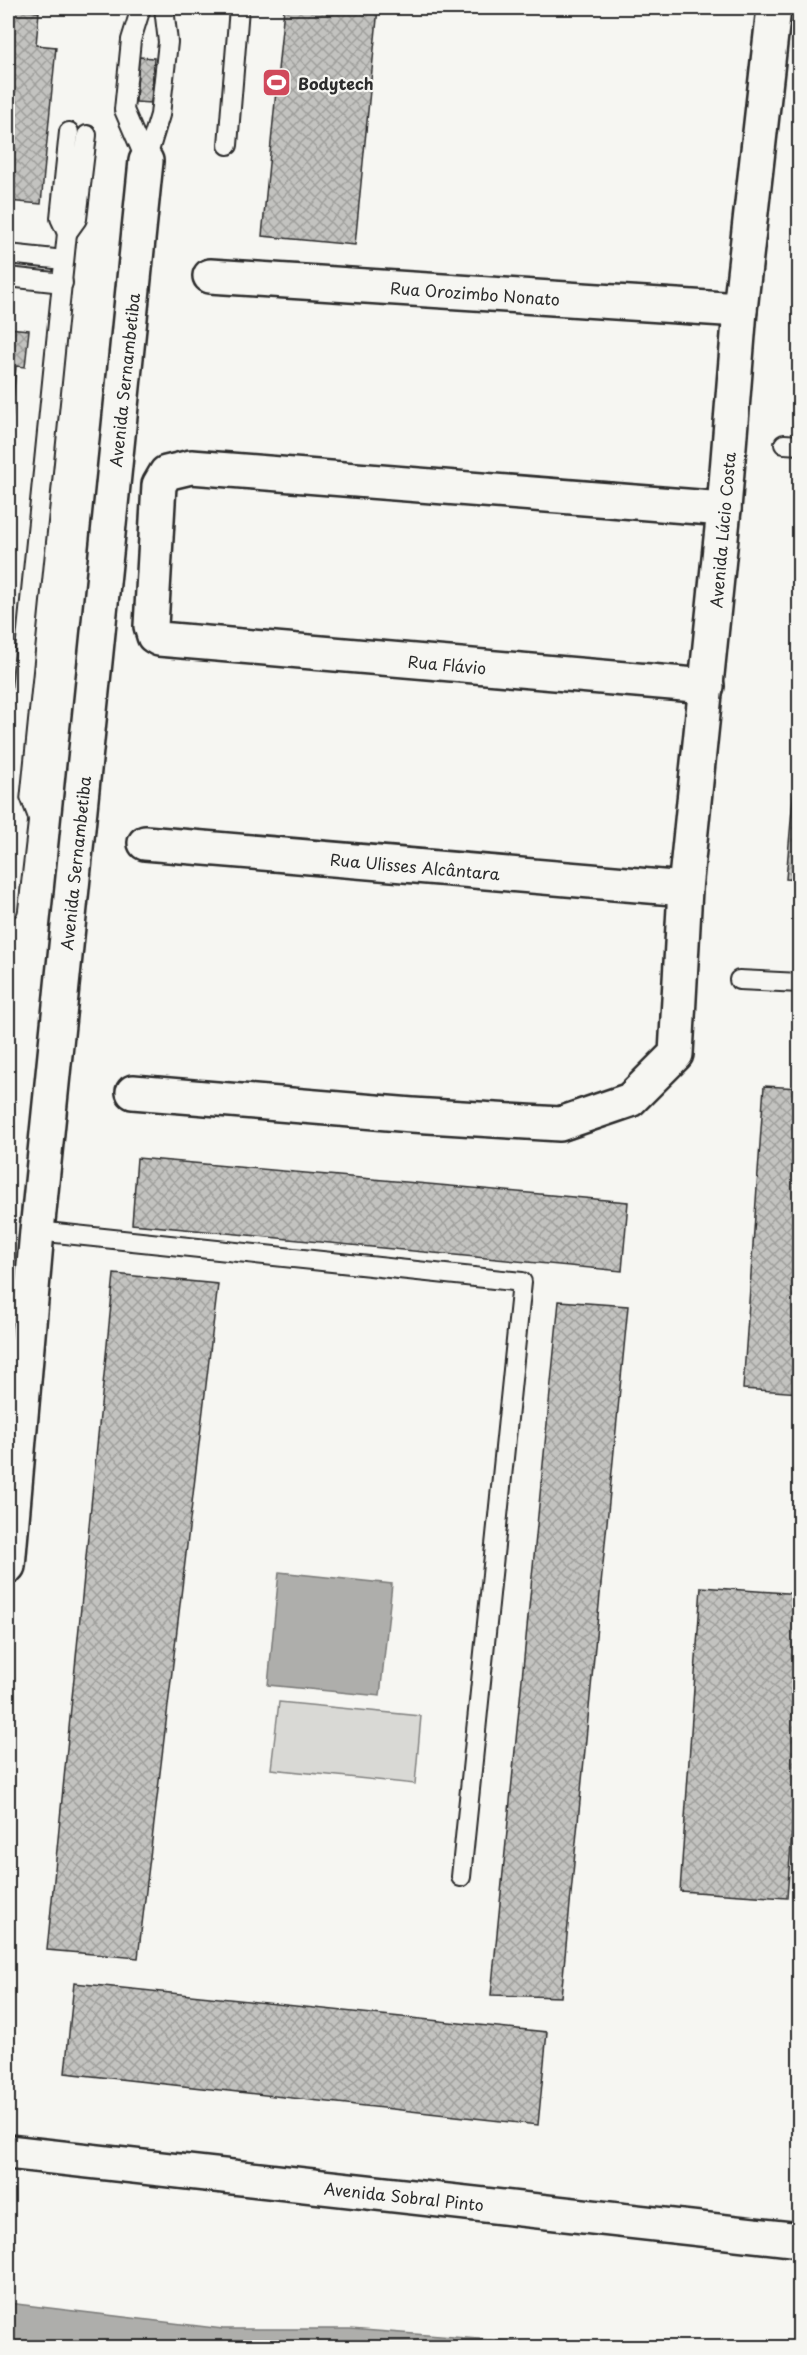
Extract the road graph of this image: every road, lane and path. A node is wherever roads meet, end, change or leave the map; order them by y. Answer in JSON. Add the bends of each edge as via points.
{"nodes":[{"id":1,"x":141,"y":8,"type":"edge"},
{"id":2,"x":164,"y":8,"type":"edge"},
{"id":3,"x":238,"y":8,"type":"edge"},
{"id":4,"x":774,"y":8,"type":"edge"},
{"id":5,"x":78,"y":133,"type":"dead end"},
{"id":6,"x":228,"y":145,"type":"dead end"},
{"id":7,"x":146,"y":161,"type":"junction"},
{"id":8,"x":8,"y":254,"type":"edge"},
{"id":9,"x":64,"y":260,"type":"junction"},
{"id":10,"x":210,"y":276,"type":"dead end"},
{"id":11,"x":8,"y":278,"type":"edge"},
{"id":12,"x":63,"y":283,"type":"junction"},
{"id":13,"x":740,"y":310,"type":"junction"},
{"id":14,"x":724,"y":509,"type":"junction"},
{"id":15,"x":707,"y":686,"type":"junction"},
{"id":16,"x":15,"y":687,"type":"edge"},
{"id":17,"x":11,"y":730,"type":"edge"},
{"id":18,"x":9,"y":793,"type":"edge"},
{"id":19,"x":145,"y":843,"type":"dead end"},
{"id":20,"x":685,"y":889,"type":"junction"},
{"id":21,"x":8,"y":909,"type":"edge"},
{"id":22,"x":739,"y":980,"type":"dead end"},
{"id":23,"x":800,"y":983,"type":"edge"},
{"id":24,"x":134,"y":1092,"type":"dead end"},
{"id":25,"x":37,"y":1231,"type":"junction"},
{"id":26,"x":8,"y":1566,"type":"edge"},
{"id":27,"x":461,"y":1877,"type":"dead end"},
{"id":28,"x":8,"y":2152,"type":"edge"},
{"id":29,"x":800,"y":2240,"type":"edge"}],
"edges":[{"from":1,"to":7,"type":"lane","via":[[131,40],[123,110]]},
{"from":2,"to":7,"type":"lane","via":[[168,42],[160,115]]},
{"from":3,"to":6,"type":"lane"},
{"from":4,"to":13,"type":"street","name":"Avenida Lúcio Costa"},
{"from":5,"to":9,"type":"lane","via":[[77,219],[67,233]]},
{"from":7,"to":25,"type":"street","name":"Avenida Sernambetiba"},
{"from":8,"to":9,"type":"lane"},
{"from":9,"to":12,"type":"lane"},
{"from":10,"to":13,"type":"street","name":"Rua Orozimbo Nonato"},
{"from":11,"to":12,"type":"lane"},
{"from":12,"to":16,"type":"lane"},
{"from":13,"to":14,"type":"street","name":"Avenida Lúcio Costa"},
{"from":14,"to":15,"type":"street","name":"Avenida Lúcio Costa"},
{"from":14,"to":15,"type":"street","name":"Rua Flávio","via":[[191,467],[166,473],[159,485],[151,626],[159,639]]},
{"from":15,"to":20,"type":"street","name":"Avenida Lúcio Costa"},
{"from":16,"to":17,"type":"lane"},
{"from":17,"to":18,"type":"lane"},
{"from":18,"to":21,"type":"lane","via":[[18,820]]},
{"from":19,"to":20,"type":"street","name":"Rua Ulisses Alcântara"},
{"from":20,"to":24,"type":"street","name":"Avenida Lúcio Costa","via":[[676,1054],[630,1100],[560,1124]]},
{"from":22,"to":23,"type":"lane"},
{"from":25,"to":26,"type":"street","name":"Avenida Sernambetiba"},
{"from":25,"to":27,"type":"lane","via":[[522,1282]]},
{"from":28,"to":29,"type":"street","name":"Avenida Sobral Pinto"}]}
